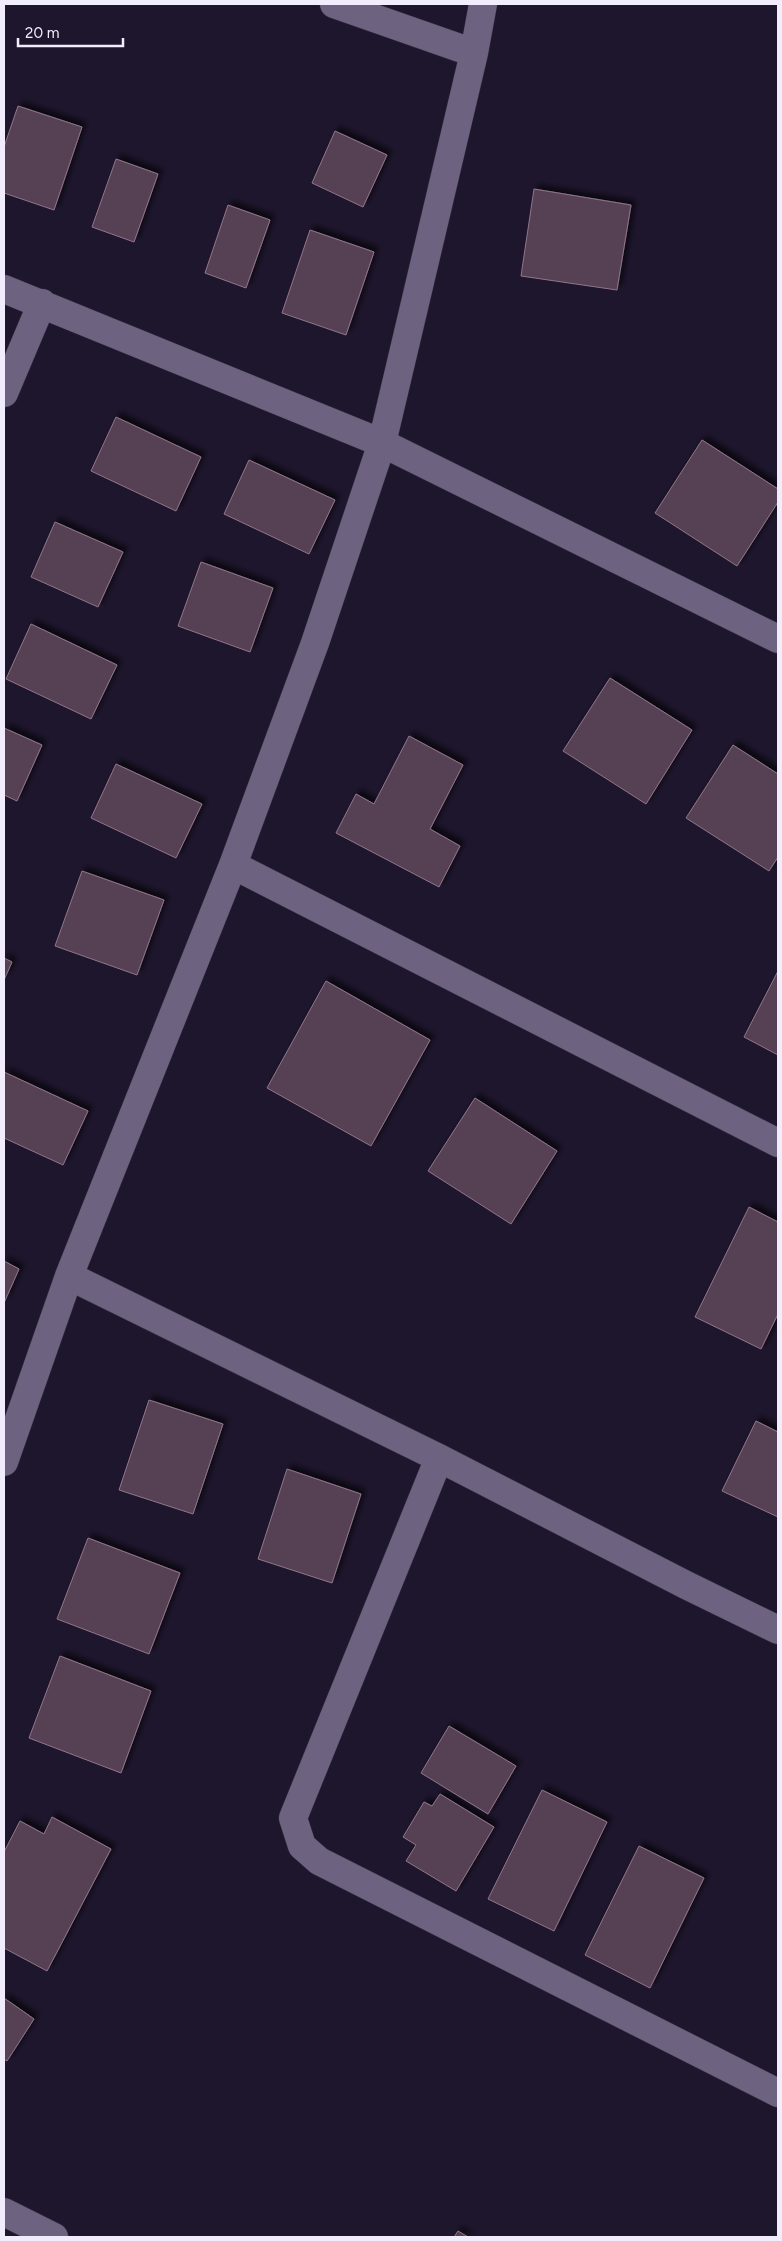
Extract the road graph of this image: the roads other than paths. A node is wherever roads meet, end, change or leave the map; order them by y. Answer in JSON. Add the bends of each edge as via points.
{"nodes":[{"id":1,"x":334,"y":4,"type":"edge"},
{"id":2,"x":483,"y":4,"type":"edge"},
{"id":3,"x":474,"y":53,"type":"junction"},
{"id":4,"x":4,"y":289,"type":"edge"},
{"id":5,"x":42,"y":303,"type":"junction"},
{"id":6,"x":4,"y":393,"type":"edge"},
{"id":7,"x":382,"y":443,"type":"junction"},
{"id":8,"x":778,"y":639,"type":"edge"},
{"id":9,"x":233,"y":865,"type":"junction"},
{"id":10,"x":778,"y":1143,"type":"edge"},
{"id":11,"x":69,"y":1276,"type":"junction"},
{"id":12,"x":439,"y":1458,"type":"junction"},
{"id":13,"x":4,"y":1462,"type":"edge"},
{"id":14,"x":778,"y":1630,"type":"edge"},
{"id":15,"x":778,"y":2093,"type":"edge"},
{"id":16,"x":4,"y":2212,"type":"edge"},
{"id":17,"x":54,"y":2237,"type":"edge"}],
"edges":[{"from":1,"to":3,"type":"street"},
{"from":2,"to":3,"type":"street"},
{"from":3,"to":7,"type":"street"},
{"from":4,"to":5,"type":"street"},
{"from":5,"to":6,"type":"street"},
{"from":5,"to":7,"type":"street"},
{"from":7,"to":8,"type":"street"},
{"from":7,"to":9,"type":"street","via":[[315,643]]},
{"from":9,"to":10,"type":"street"},
{"from":9,"to":11,"type":"street"},
{"from":11,"to":12,"type":"street"},
{"from":11,"to":13,"type":"street"},
{"from":12,"to":14,"type":"street"},
{"from":12,"to":15,"type":"street","via":[[293,1818],[302,1846],[319,1862]]},
{"from":16,"to":17,"type":"street"}]}
